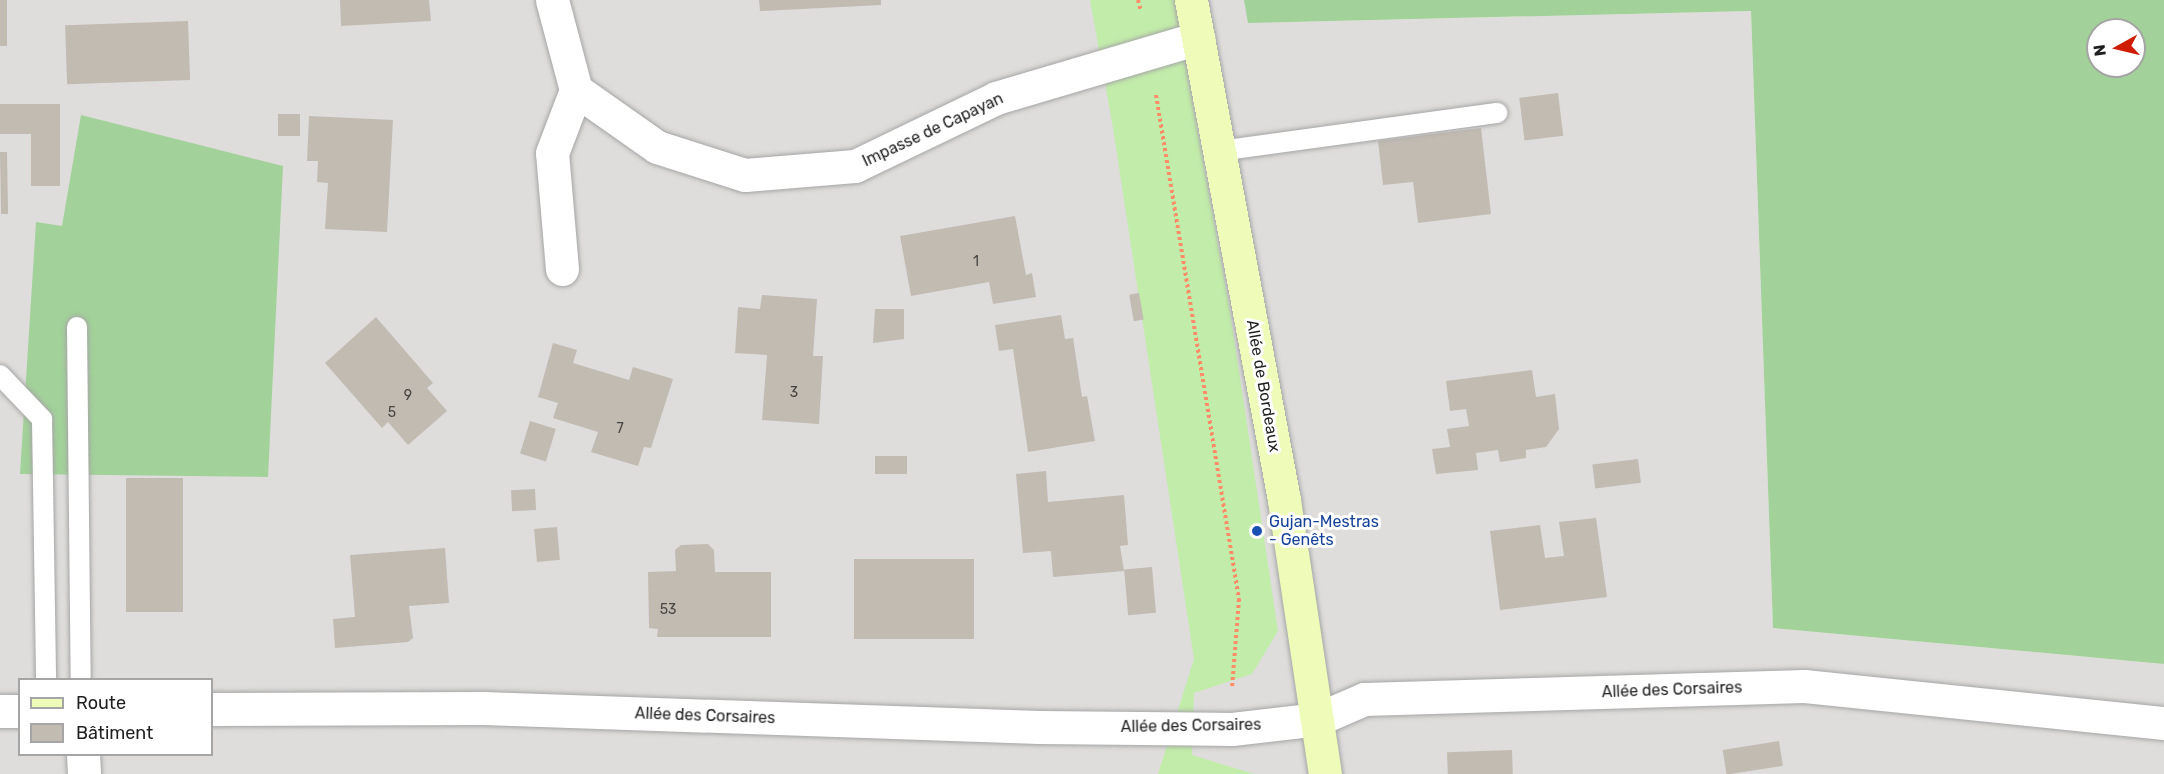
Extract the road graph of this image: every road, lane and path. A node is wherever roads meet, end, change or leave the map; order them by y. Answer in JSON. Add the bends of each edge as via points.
{"nodes":[{"id":1,"x":552,"y":0,"type":"edge"},
{"id":2,"x":1138,"y":0,"type":"edge"},
{"id":3,"x":1191,"y":0,"type":"edge"},
{"id":4,"x":1198,"y":38,"type":"junction"},
{"id":5,"x":1149,"y":53,"type":"junction"},
{"id":6,"x":576,"y":90,"type":"junction"},
{"id":7,"x":1497,"y":113,"type":"dead end"},
{"id":8,"x":1220,"y":151,"type":"junction"},
{"id":9,"x":562,"y":269,"type":"dead end"},
{"id":10,"x":77,"y":327,"type":"dead end"},
{"id":11,"x":0,"y":375,"type":"edge"},
{"id":12,"x":46,"y":678,"type":"edge"},
{"id":13,"x":81,"y":678,"type":"edge"},
{"id":14,"x":213,"y":709,"type":"edge"},
{"id":15,"x":0,"y":711,"type":"edge"},
{"id":16,"x":18,"y":711,"type":"edge"},
{"id":17,"x":1318,"y":719,"type":"junction"},
{"id":18,"x":2164,"y":723,"type":"edge"},
{"id":19,"x":1232,"y":729,"type":"junction"},
{"id":20,"x":83,"y":756,"type":"edge"},
{"id":21,"x":84,"y":774,"type":"edge"},
{"id":22,"x":1325,"y":774,"type":"edge"}],
"edges":[{"from":1,"to":6,"type":"street"},
{"from":2,"to":5,"type":"path"},
{"from":3,"to":4,"type":"main road","name":"Allée de Bordeaux"},
{"from":4,"to":5,"type":"street","name":"Impasse de Capayan"},
{"from":4,"to":8,"type":"main road","name":"Allée de Bordeaux"},
{"from":5,"to":6,"type":"street","name":"Impasse de Capayan","via":[[996,98],[855,166],[745,175],[657,147]]},
{"from":5,"to":19,"type":"path","via":[[1239,599]]},
{"from":6,"to":9,"type":"street","via":[[552,153]]},
{"from":7,"to":8,"type":"lane"},
{"from":8,"to":17,"type":"main road","name":"Allée de Bordeaux","via":[[1284,500]]},
{"from":10,"to":13,"type":"lane"},
{"from":11,"to":12,"type":"lane","via":[[42,419]]},
{"from":14,"to":19,"type":"street","name":"Allée des Corsaires","via":[[483,708],[1039,727]]},
{"from":15,"to":16,"type":"street"},
{"from":17,"to":18,"type":"street","name":"Allée des Corsaires","via":[[1364,699],[1804,686]]},
{"from":17,"to":19,"type":"street","name":"Allée des Corsaires"},
{"from":17,"to":22,"type":"main road","name":"Allée de Bordeaux"},
{"from":20,"to":21,"type":"street"}]}
